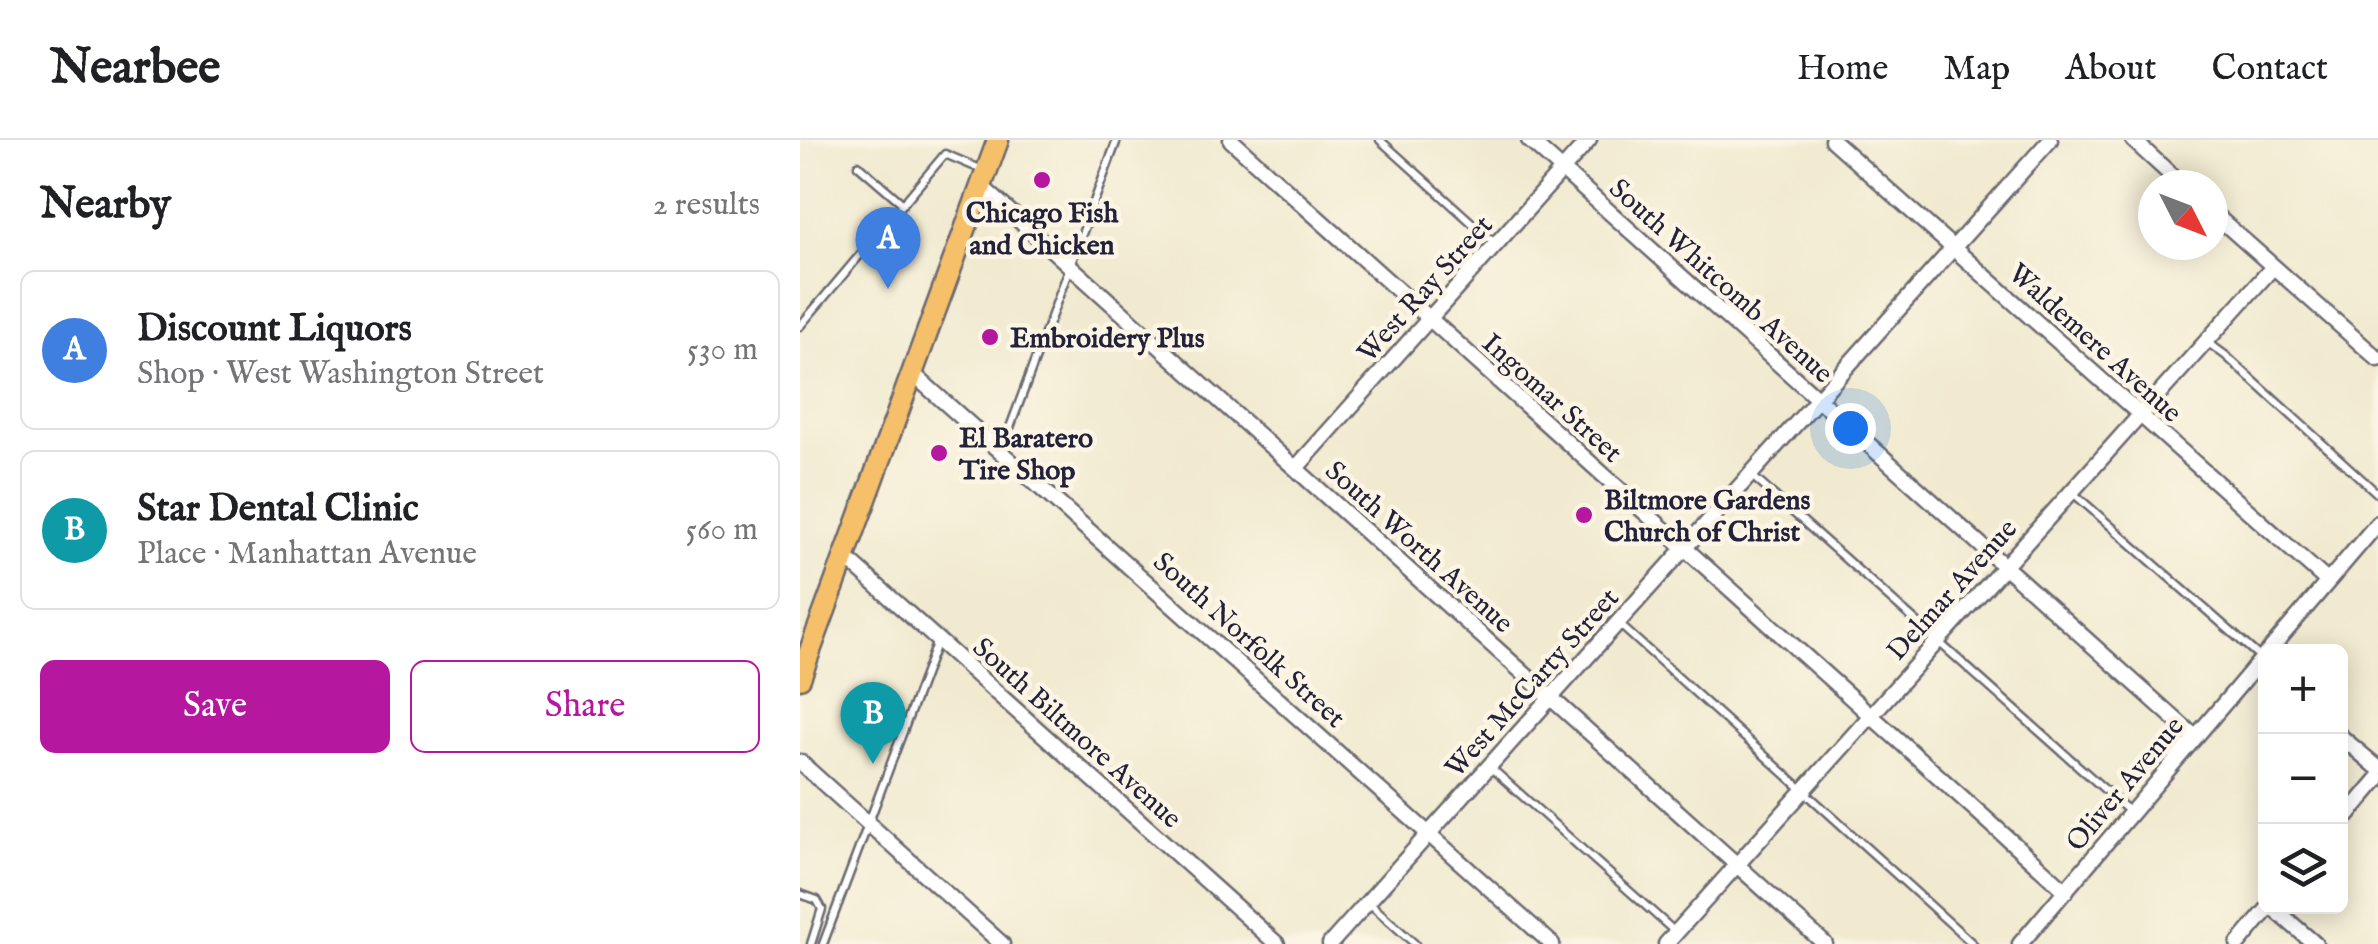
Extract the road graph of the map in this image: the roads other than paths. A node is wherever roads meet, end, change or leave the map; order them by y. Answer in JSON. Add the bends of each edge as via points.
{"nodes":[{"id":1,"x":998,"y":140,"type":"edge"},
{"id":2,"x":1117,"y":140,"type":"edge"},
{"id":3,"x":1231,"y":140,"type":"edge"},
{"id":4,"x":1380,"y":140,"type":"edge"},
{"id":5,"x":1529,"y":140,"type":"edge"},
{"id":6,"x":1589,"y":140,"type":"edge"},
{"id":7,"x":1832,"y":140,"type":"edge"},
{"id":8,"x":2050,"y":140,"type":"edge"},
{"id":9,"x":2132,"y":140,"type":"edge"},
{"id":10,"x":858,"y":165,"type":"dead end"},
{"id":11,"x":1562,"y":170,"type":"junction"},
{"id":12,"x":2165,"y":170,"type":"edge"},
{"id":13,"x":984,"y":178,"type":"junction"},
{"id":14,"x":902,"y":203,"type":"junction"},
{"id":15,"x":2228,"y":226,"type":"edge"},
{"id":16,"x":1491,"y":240,"type":"dead end"},
{"id":17,"x":1954,"y":249,"type":"junction"},
{"id":18,"x":1071,"y":267,"type":"junction"},
{"id":19,"x":2273,"y":267,"type":"junction"},
{"id":20,"x":1430,"y":319,"type":"junction"},
{"id":21,"x":800,"y":326,"type":"edge"},
{"id":22,"x":2206,"y":342,"type":"junction"},
{"id":23,"x":2378,"y":358,"type":"edge"},
{"id":24,"x":912,"y":373,"type":"junction"},
{"id":25,"x":1818,"y":399,"type":"junction"},
{"id":26,"x":2141,"y":416,"type":"junction"},
{"id":27,"x":1002,"y":450,"type":"junction"},
{"id":28,"x":1296,"y":468,"type":"junction"},
{"id":29,"x":1750,"y":474,"type":"junction"},
{"id":30,"x":2072,"y":492,"type":"junction"},
{"id":31,"x":2378,"y":494,"type":"edge"},
{"id":32,"x":2378,"y":523,"type":"edge"},
{"id":33,"x":1684,"y":549,"type":"junction"},
{"id":34,"x":845,"y":557,"type":"junction"},
{"id":35,"x":2005,"y":566,"type":"junction"},
{"id":36,"x":2327,"y":581,"type":"junction"},
{"id":37,"x":1618,"y":622,"type":"junction"},
{"id":38,"x":938,"y":640,"type":"junction"},
{"id":39,"x":1939,"y":640,"type":"junction"},
{"id":40,"x":2276,"y":644,"type":"edge"},
{"id":41,"x":2258,"y":656,"type":"edge"},
{"id":42,"x":2258,"y":666,"type":"edge"},
{"id":43,"x":800,"y":678,"type":"edge"},
{"id":44,"x":1551,"y":698,"type":"junction"},
{"id":45,"x":1870,"y":716,"type":"junction"},
{"id":46,"x":2195,"y":737,"type":"junction"},
{"id":47,"x":2348,"y":743,"type":"edge"},
{"id":48,"x":800,"y":762,"type":"edge"},
{"id":49,"x":1489,"y":766,"type":"junction"},
{"id":50,"x":2378,"y":768,"type":"edge"},
{"id":51,"x":2378,"y":780,"type":"edge"},
{"id":52,"x":1802,"y":791,"type":"junction"},
{"id":53,"x":2131,"y":813,"type":"junction"},
{"id":54,"x":2348,"y":815,"type":"edge"},
{"id":55,"x":869,"y":826,"type":"junction"},
{"id":56,"x":1429,"y":832,"type":"junction"},
{"id":57,"x":1737,"y":864,"type":"junction"},
{"id":58,"x":2066,"y":891,"type":"junction"},
{"id":59,"x":800,"y":894,"type":"edge"},
{"id":60,"x":1367,"y":902,"type":"junction"},
{"id":61,"x":2264,"y":914,"type":"edge"},
{"id":62,"x":2280,"y":914,"type":"edge"},
{"id":63,"x":1671,"y":938,"type":"edge"},
{"id":64,"x":811,"y":944,"type":"edge"},
{"id":65,"x":824,"y":944,"type":"edge"},
{"id":66,"x":1002,"y":944,"type":"edge"},
{"id":67,"x":1277,"y":944,"type":"edge"},
{"id":68,"x":1330,"y":944,"type":"edge"},
{"id":69,"x":1415,"y":944,"type":"edge"},
{"id":70,"x":1552,"y":944,"type":"edge"},
{"id":71,"x":1826,"y":944,"type":"edge"},
{"id":72,"x":1973,"y":944,"type":"edge"},
{"id":73,"x":2020,"y":944,"type":"edge"},
{"id":74,"x":2238,"y":944,"type":"edge"},
{"id":75,"x":2315,"y":944,"type":"edge"}],
"edges":[{"from":1,"to":13,"type":"main road"},
{"from":2,"to":18,"type":"lane"},
{"from":3,"to":20,"type":"street","name":"Ingomar Street"},
{"from":4,"to":16,"type":"lane"},
{"from":5,"to":11,"type":"street","name":"South Whitcomb Avenue"},
{"from":6,"to":11,"type":"street","name":"West Ray Street"},
{"from":7,"to":17,"type":"street","name":"Waldemere Avenue"},
{"from":8,"to":17,"type":"street","name":"West McCarty Street"},
{"from":9,"to":12,"type":"street"},
{"from":10,"to":14,"type":"lane"},
{"from":11,"to":20,"type":"street","name":"West Ray Street"},
{"from":11,"to":25,"type":"street","name":"South Whitcomb Avenue"},
{"from":13,"to":14,"type":"lane","via":[[945,154]]},
{"from":13,"to":18,"type":"street","name":"South Worth Avenue"},
{"from":13,"to":24,"type":"main road"},
{"from":14,"to":21,"type":"lane"},
{"from":15,"to":19,"type":"street"},
{"from":17,"to":25,"type":"street","name":"West McCarty Street"},
{"from":17,"to":26,"type":"street","name":"Waldemere Avenue"},
{"from":18,"to":27,"type":"lane"},
{"from":18,"to":28,"type":"street","name":"South Worth Avenue"},
{"from":19,"to":22,"type":"street","name":"Delmar Avenue"},
{"from":19,"to":23,"type":"street"},
{"from":20,"to":28,"type":"street","name":"West Ray Street"},
{"from":20,"to":33,"type":"street","name":"Ingomar Street"},
{"from":22,"to":26,"type":"street","name":"Delmar Avenue"},
{"from":22,"to":31,"type":"lane"},
{"from":24,"to":27,"type":"street","name":"South Norfolk Street"},
{"from":24,"to":34,"type":"main road"},
{"from":25,"to":29,"type":"street","name":"West McCarty Street"},
{"from":25,"to":35,"type":"street","name":"South Whitcomb Avenue"},
{"from":26,"to":30,"type":"street","name":"Delmar Avenue"},
{"from":26,"to":36,"type":"street","name":"Waldemere Avenue"},
{"from":27,"to":56,"type":"street","name":"South Norfolk Street"},
{"from":28,"to":44,"type":"street","name":"South Worth Avenue"},
{"from":29,"to":33,"type":"street","name":"West McCarty Street"},
{"from":29,"to":39,"type":"lane"},
{"from":30,"to":35,"type":"street","name":"Delmar Avenue"},
{"from":30,"to":41,"type":"lane"},
{"from":32,"to":36,"type":"street","name":"Oliver Avenue"},
{"from":33,"to":37,"type":"street","name":"West McCarty Street"},
{"from":33,"to":45,"type":"street","name":"Ingomar Street"},
{"from":34,"to":38,"type":"street","name":"South Biltmore Avenue"},
{"from":34,"to":43,"type":"main road"},
{"from":35,"to":39,"type":"street","name":"Delmar Avenue"},
{"from":35,"to":46,"type":"street","name":"South Whitcomb Avenue"},
{"from":36,"to":40,"type":"street","name":"Oliver Avenue"},
{"from":37,"to":44,"type":"street","name":"West McCarty Street"},
{"from":37,"to":52,"type":"lane"},
{"from":38,"to":55,"type":"lane"},
{"from":38,"to":67,"type":"street","name":"South Biltmore Avenue"},
{"from":39,"to":45,"type":"street","name":"Delmar Avenue"},
{"from":39,"to":53,"type":"lane"},
{"from":42,"to":46,"type":"street","name":"Oliver Avenue"},
{"from":44,"to":49,"type":"street","name":"West McCarty Street"},
{"from":44,"to":57,"type":"street","name":"South Worth Avenue"},
{"from":45,"to":52,"type":"street","name":"Delmar Avenue"},
{"from":45,"to":58,"type":"street","name":"Ingomar Street"},
{"from":46,"to":53,"type":"street","name":"Oliver Avenue"},
{"from":47,"to":50,"type":"street"},
{"from":48,"to":55,"type":"street"},
{"from":49,"to":56,"type":"street","name":"West McCarty Street"},
{"from":49,"to":63,"type":"lane"},
{"from":51,"to":54,"type":"street"},
{"from":52,"to":57,"type":"street","name":"Delmar Avenue"},
{"from":52,"to":72,"type":"lane"},
{"from":53,"to":58,"type":"street","name":"Oliver Avenue"},
{"from":55,"to":65,"type":"lane"},
{"from":55,"to":66,"type":"street"},
{"from":56,"to":60,"type":"street","name":"West McCarty Street"},
{"from":56,"to":70,"type":"street","name":"South Norfolk Street"},
{"from":57,"to":63,"type":"street","name":"Delmar Avenue"},
{"from":57,"to":71,"type":"street","name":"South Worth Avenue"},
{"from":58,"to":73,"type":"street","name":"Oliver Avenue"},
{"from":59,"to":64,"type":"lane","via":[[817,900],[822,910]]},
{"from":60,"to":68,"type":"street","name":"West McCarty Street"},
{"from":60,"to":69,"type":"lane"},
{"from":61,"to":74,"type":"street"},
{"from":62,"to":75,"type":"street"}]}
